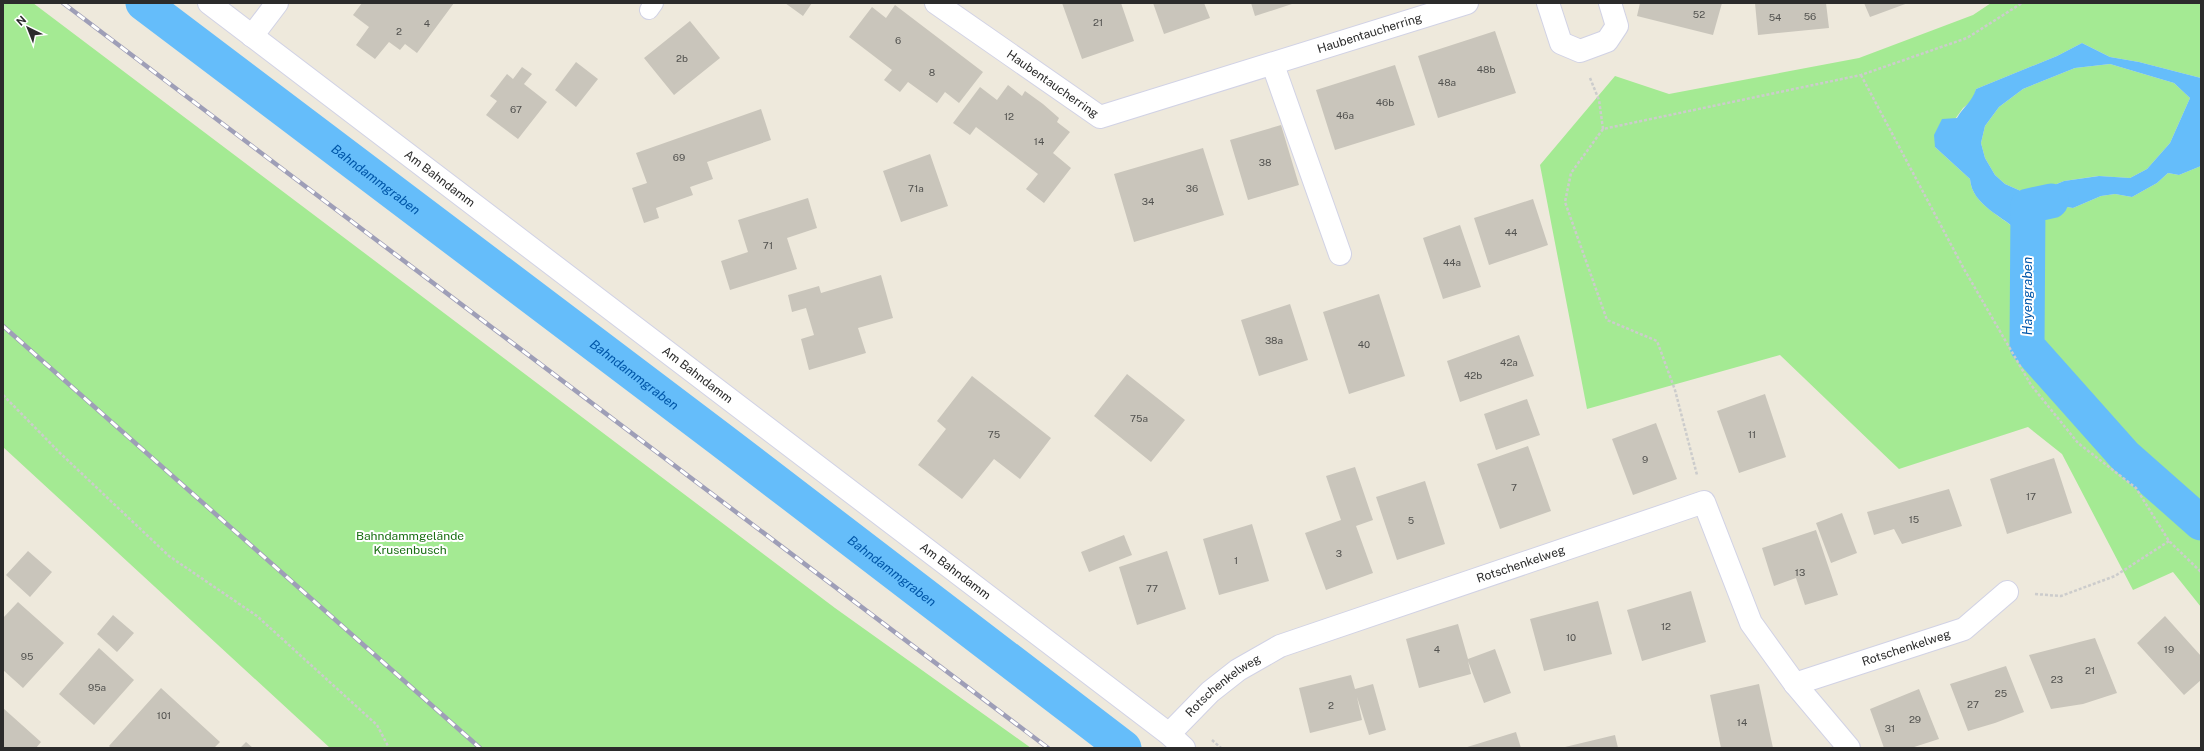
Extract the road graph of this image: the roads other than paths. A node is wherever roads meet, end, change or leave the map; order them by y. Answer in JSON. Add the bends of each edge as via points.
{"nodes":[{"id":1,"x":210,"y":3,"type":"edge"},
{"id":2,"x":277,"y":3,"type":"edge"},
{"id":3,"x":936,"y":3,"type":"edge"},
{"id":4,"x":1467,"y":3,"type":"edge"},
{"id":5,"x":1548,"y":3,"type":"edge"},
{"id":6,"x":1610,"y":3,"type":"edge"},
{"id":7,"x":252,"y":36,"type":"junction"},
{"id":8,"x":1273,"y":65,"type":"junction"},
{"id":9,"x":1340,"y":254,"type":"dead end"},
{"id":10,"x":2007,"y":592,"type":"road end"},
{"id":11,"x":1795,"y":684,"type":"junction"},
{"id":12,"x":1176,"y":741,"type":"edge"},
{"id":13,"x":1849,"y":748,"type":"edge"}],
"edges":[{"from":1,"to":7,"type":"street","name":"Am Bahndamm"},
{"from":2,"to":7,"type":"street"},
{"from":3,"to":8,"type":"street","name":"Haubentaucherring","via":[[1100,117]]},
{"from":4,"to":8,"type":"street","name":"Haubentaucherring"},
{"from":5,"to":6,"type":"street","via":[[1561,43],[1580,51],[1607,41],[1618,26]]},
{"from":7,"to":12,"type":"street","name":"Am Bahndamm"},
{"from":8,"to":9,"type":"street"},
{"from":10,"to":11,"type":"street","name":"Rotschenkelweg","via":[[1964,629]]},
{"from":11,"to":12,"type":"street","name":"Rotschenkelweg","via":[[1751,623],[1704,502],[1280,646],[1238,670],[1210,692]]},
{"from":11,"to":13,"type":"street"}]}
